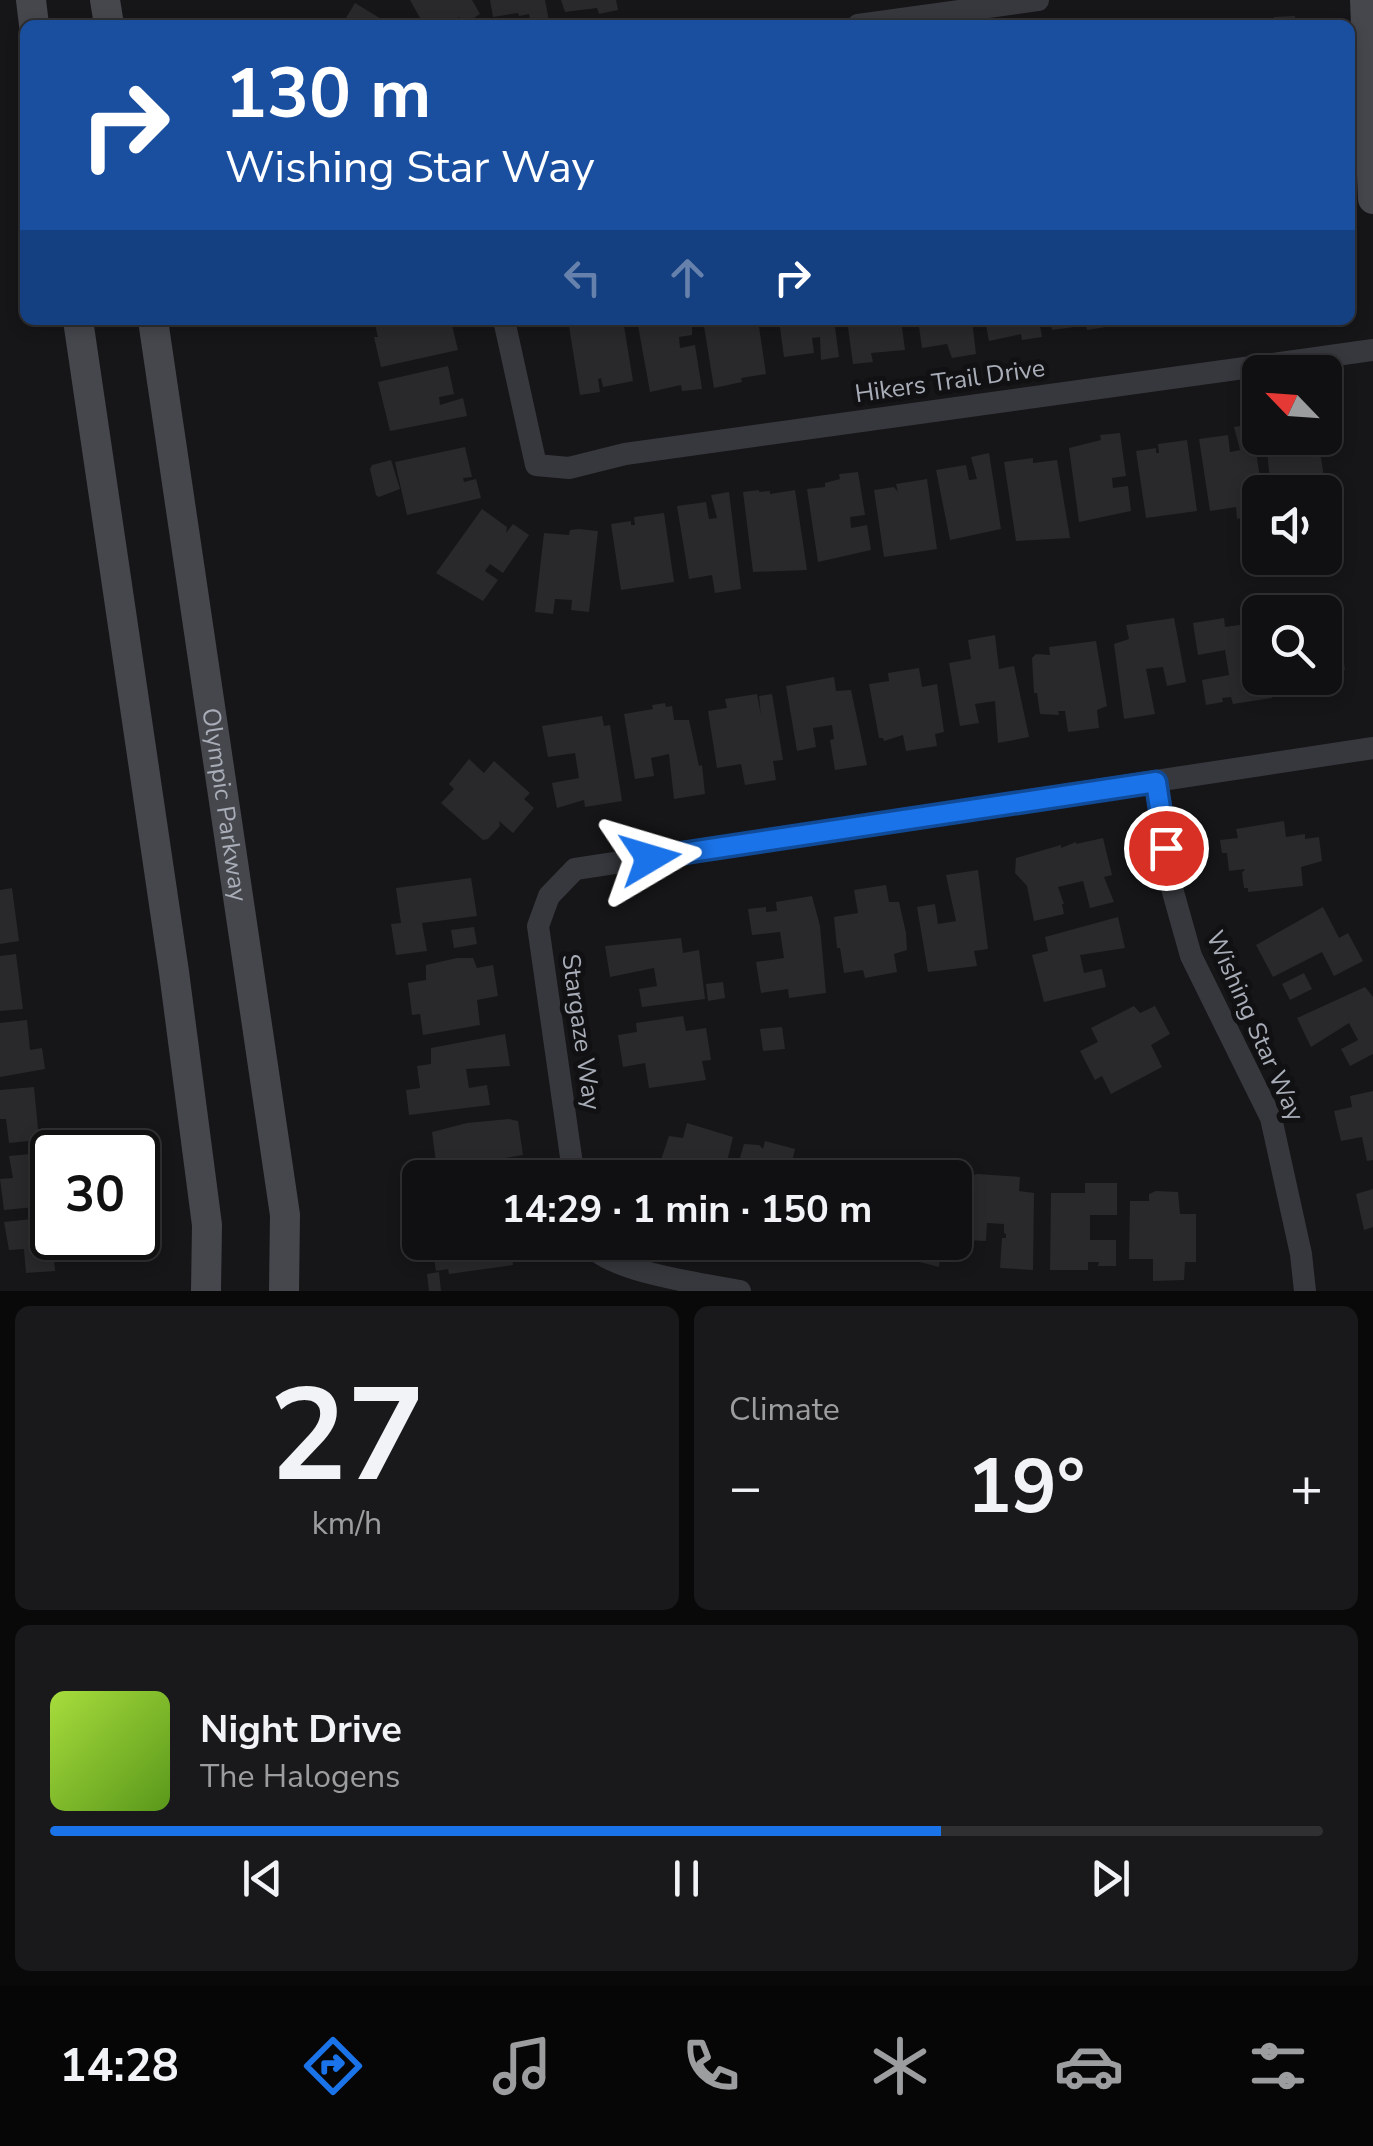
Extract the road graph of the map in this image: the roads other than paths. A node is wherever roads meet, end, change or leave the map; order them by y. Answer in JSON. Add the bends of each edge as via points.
{"nodes":[{"id":1,"x":1038,"y":0,"type":"edge"},
{"id":2,"x":1365,"y":0,"type":"edge"},
{"id":3,"x":894,"y":20,"type":"edge"},
{"id":4,"x":1373,"y":198,"type":"edge"},
{"id":5,"x":79,"y":325,"type":"edge"},
{"id":6,"x":153,"y":325,"type":"edge"},
{"id":7,"x":505,"y":325,"type":"edge"},
{"id":8,"x":1373,"y":350,"type":"edge"},
{"id":9,"x":1373,"y":748,"type":"edge"},
{"id":10,"x":1156,"y":782,"type":"junction"},
{"id":11,"x":571,"y":1160,"type":"edge"},
{"id":12,"x":616,"y":1260,"type":"edge"},
{"id":13,"x":206,"y":1291,"type":"edge"},
{"id":14,"x":284,"y":1291,"type":"edge"},
{"id":15,"x":740,"y":1291,"type":"edge"},
{"id":16,"x":1304,"y":1291,"type":"edge"}],
"edges":[{"from":1,"to":3,"type":"street"},
{"from":2,"to":4,"type":"main road"},
{"from":5,"to":13,"type":"main road","via":[[174,972],[207,1226]]},
{"from":6,"to":14,"type":"main road","name":"Olympic Parkway","via":[[285,1215]]},
{"from":7,"to":8,"type":"street","name":"Hikers Trail Drive","via":[[536,466],[569,468],[640,452]]},
{"from":9,"to":10,"type":"street"},
{"from":10,"to":11,"type":"street","name":"Stargaze Way","via":[[575,870],[549,896],[538,926]]},
{"from":10,"to":16,"type":"street","name":"Wishing Star Way","via":[[1173,892],[1191,956],[1271,1118]]},
{"from":12,"to":15,"type":"street"}]}
